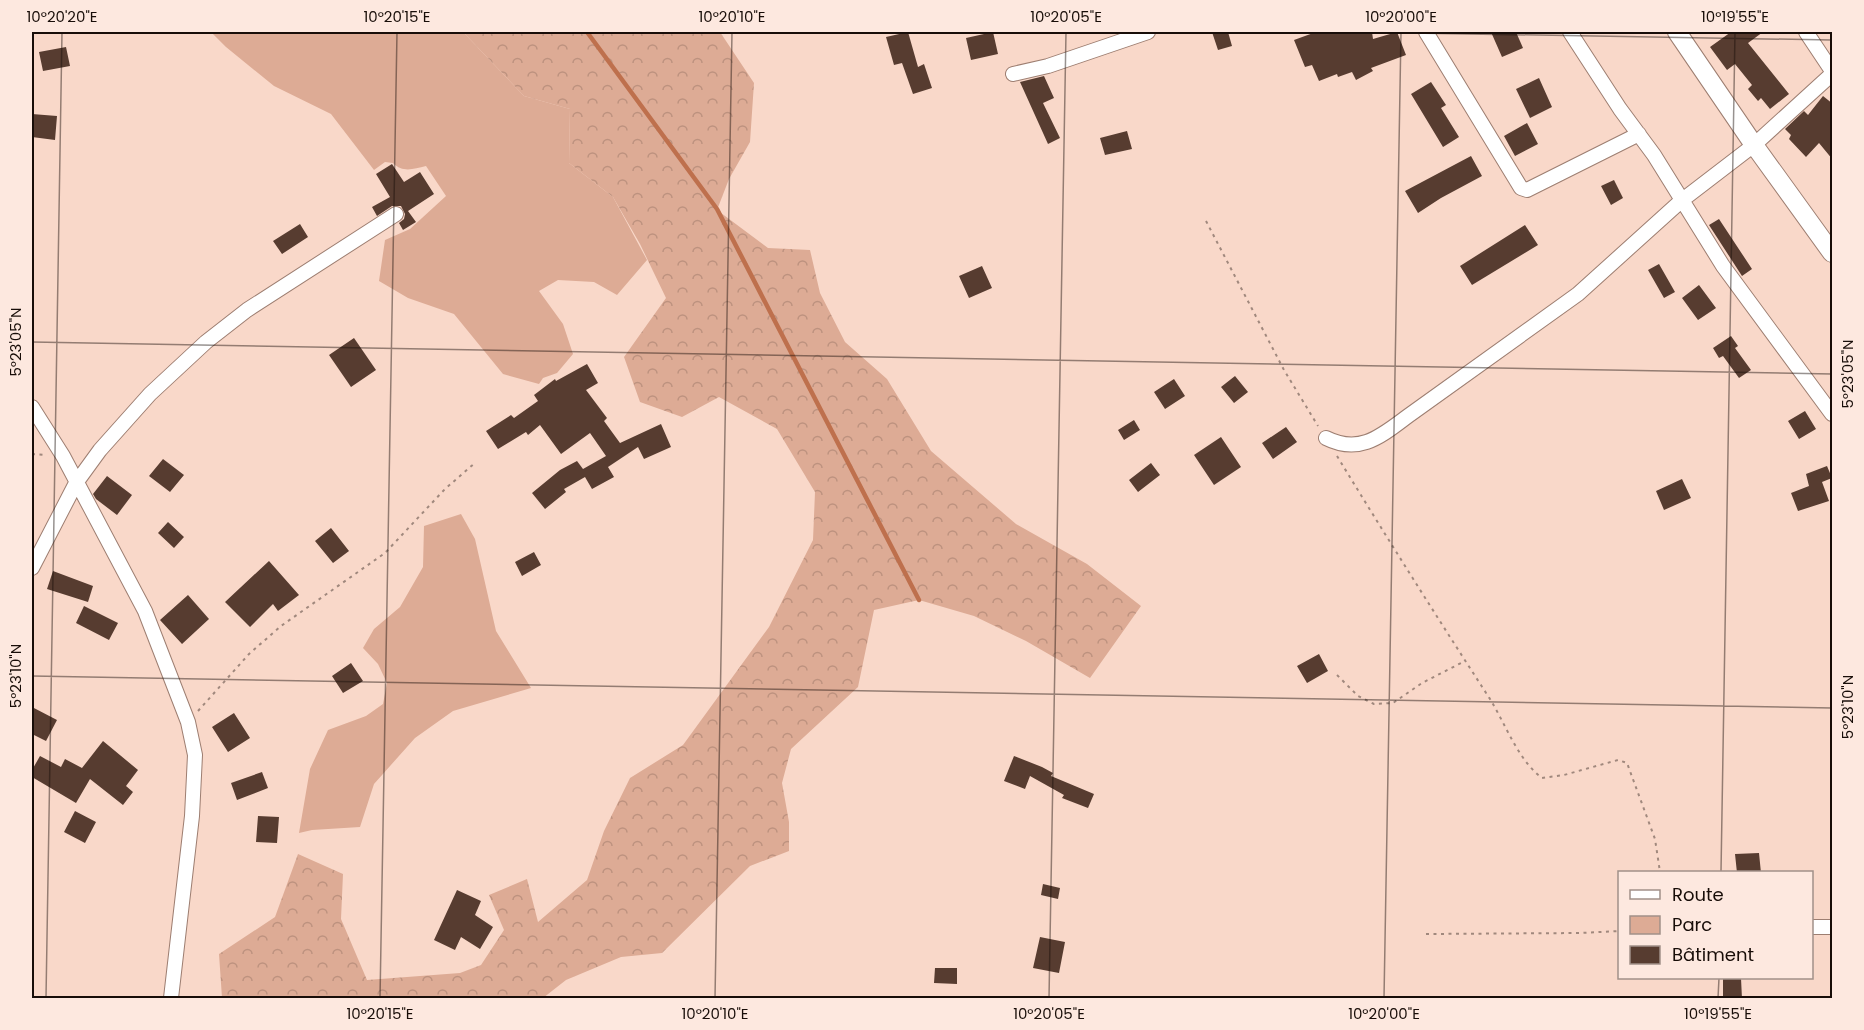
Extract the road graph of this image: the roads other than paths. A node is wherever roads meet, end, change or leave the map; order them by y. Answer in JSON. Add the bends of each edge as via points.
{"nodes":[{"id":1,"x":1148,"y":32,"type":"edge"},
{"id":2,"x":1426,"y":32,"type":"edge"},
{"id":3,"x":1570,"y":32,"type":"edge"},
{"id":4,"x":1677,"y":32,"type":"edge"},
{"id":5,"x":1806,"y":32,"type":"edge"},
{"id":6,"x":1833,"y":73,"type":"edge"},
{"id":7,"x":1013,"y":74,"type":"dead end"},
{"id":8,"x":1639,"y":134,"type":"junction"},
{"id":9,"x":1754,"y":145,"type":"junction"},
{"id":10,"x":1681,"y":201,"type":"junction"},
{"id":11,"x":396,"y":214,"type":"dead end"},
{"id":12,"x":1833,"y":253,"type":"edge"},
{"id":13,"x":32,"y":407,"type":"edge"},
{"id":14,"x":1833,"y":414,"type":"edge"},
{"id":15,"x":1326,"y":438,"type":"road end"},
{"id":16,"x":76,"y":483,"type":"junction"},
{"id":17,"x":32,"y":568,"type":"edge"},
{"id":18,"x":1813,"y":927,"type":"edge"},
{"id":19,"x":1833,"y":927,"type":"edge"},
{"id":20,"x":171,"y":999,"type":"edge"}],
"edges":[{"from":1,"to":7,"type":"street"},
{"from":2,"to":8,"type":"street","via":[[1521,188],[1527,190]]},
{"from":3,"to":8,"type":"street"},
{"from":4,"to":9,"type":"main road"},
{"from":5,"to":6,"type":"street"},
{"from":6,"to":9,"type":"street"},
{"from":8,"to":10,"type":"street"},
{"from":9,"to":10,"type":"street"},
{"from":9,"to":12,"type":"main road"},
{"from":10,"to":14,"type":"street","via":[[1723,266]]},
{"from":10,"to":15,"type":"street","via":[[1578,294],[1380,437],[1354,446],[1339,445]]},
{"from":11,"to":16,"type":"street","via":[[247,310],[206,342],[150,394]]},
{"from":13,"to":16,"type":"street"},
{"from":16,"to":17,"type":"street"},
{"from":16,"to":20,"type":"street","via":[[145,611],[188,722],[195,755]]},
{"from":18,"to":19,"type":"street"}]}
